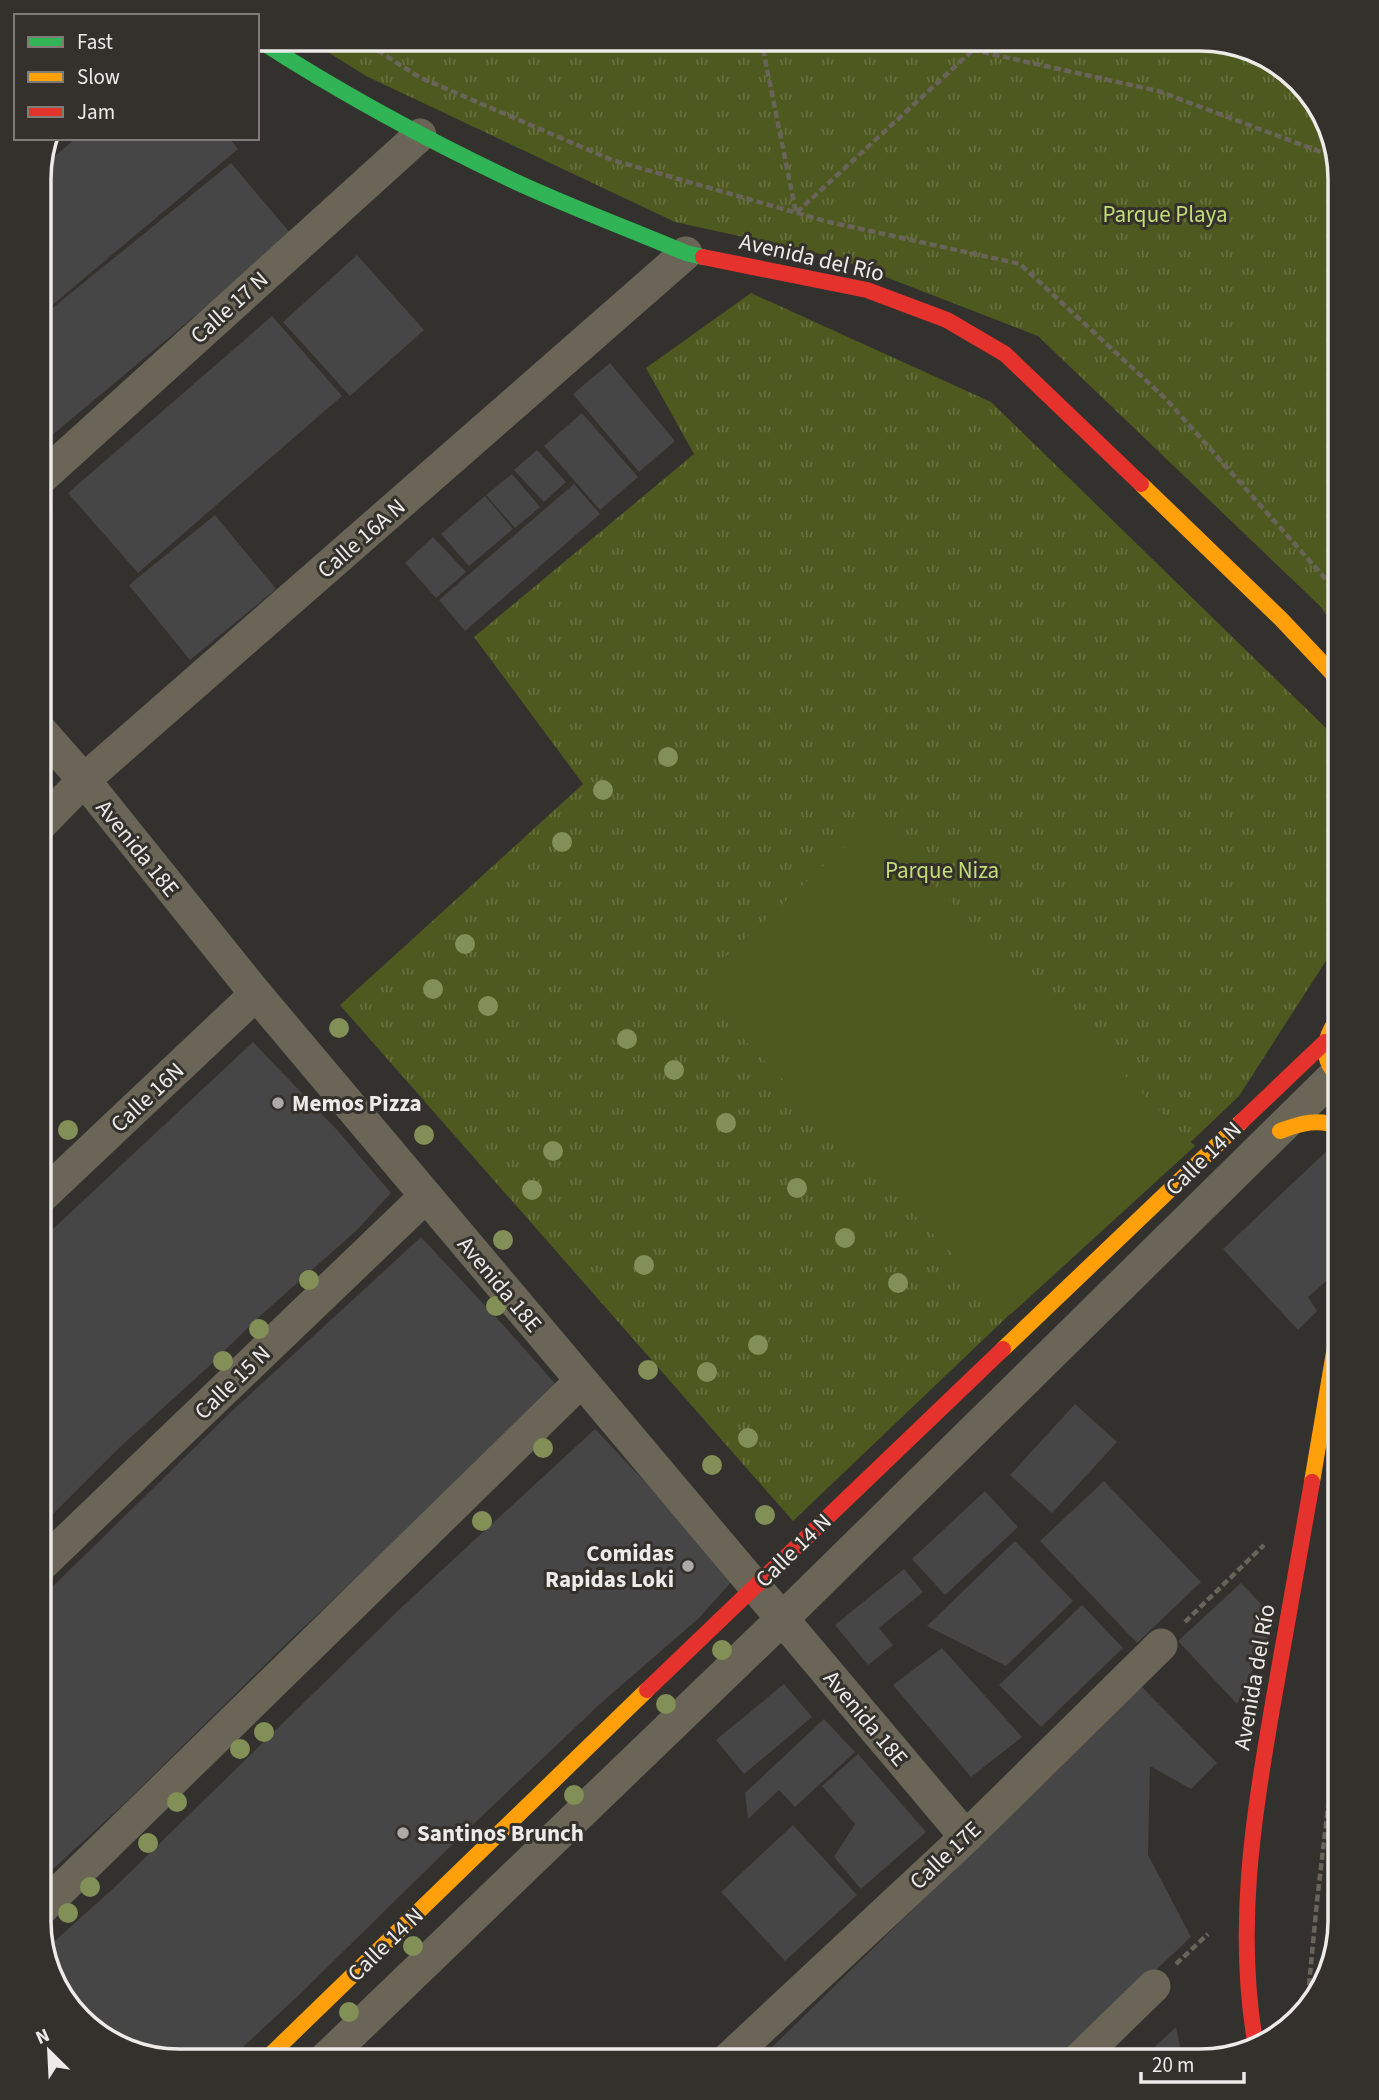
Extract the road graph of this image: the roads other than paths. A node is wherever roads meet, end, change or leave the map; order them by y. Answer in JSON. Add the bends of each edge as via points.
{"nodes":[{"id":1,"x":275,"y":51,"type":"edge"},
{"id":2,"x":420,"y":135,"type":"junction"},
{"id":3,"x":686,"y":253,"type":"junction"},
{"id":4,"x":51,"y":469,"type":"edge"},
{"id":5,"x":1328,"y":669,"type":"edge"},
{"id":6,"x":51,"y":743,"type":"edge"},
{"id":7,"x":84,"y":780,"type":"junction"},
{"id":8,"x":51,"y":814,"type":"edge"},
{"id":9,"x":256,"y":994,"type":"junction"},
{"id":10,"x":1328,"y":1036,"type":"edge"},
{"id":11,"x":1325,"y":1041,"type":"junction"},
{"id":12,"x":1328,"y":1064,"type":"edge"},
{"id":13,"x":1328,"y":1084,"type":"edge"},
{"id":14,"x":1328,"y":1121,"type":"edge"},
{"id":15,"x":1280,"y":1130,"type":"junction"},
{"id":16,"x":51,"y":1188,"type":"edge"},
{"id":17,"x":426,"y":1196,"type":"junction"},
{"id":18,"x":582,"y":1381,"type":"junction"},
{"id":19,"x":1328,"y":1386,"type":"edge"},
{"id":20,"x":51,"y":1555,"type":"edge"},
{"id":21,"x":754,"y":1586,"type":"junction"},
{"id":22,"x":782,"y":1619,"type":"junction"},
{"id":23,"x":1161,"y":1645,"type":"road end"},
{"id":24,"x":965,"y":1837,"type":"junction"},
{"id":25,"x":51,"y":1898,"type":"edge"},
{"id":26,"x":1154,"y":1986,"type":"road end"},
{"id":27,"x":1254,"y":2037,"type":"edge"},
{"id":28,"x":276,"y":2049,"type":"edge"},
{"id":29,"x":335,"y":2049,"type":"edge"},
{"id":30,"x":739,"y":2049,"type":"edge"},
{"id":31,"x":1090,"y":2049,"type":"edge"}],
"edges":[{"from":1,"to":2,"type":"main road","name":"Avenida del Río"},
{"from":2,"to":3,"type":"main road","name":"Avenida del Río","via":[[516,182]]},
{"from":2,"to":4,"type":"street","name":"Calle 17 N"},
{"from":3,"to":5,"type":"main road","name":"Avenida del Río","via":[[867,290],[947,320],[1005,354]]},
{"from":3,"to":7,"type":"street","name":"Calle 16A N"},
{"from":6,"to":7,"type":"street","name":"Avenida 18E"},
{"from":7,"to":8,"type":"street","name":"Calle 16A N"},
{"from":7,"to":9,"type":"street","name":"Avenida 18E"},
{"from":9,"to":16,"type":"street","name":"Calle 16N"},
{"from":9,"to":17,"type":"street","name":"Avenida 18E"},
{"from":10,"to":11,"type":"main road","name":"Calle 14 N"},
{"from":11,"to":12,"type":"main road"},
{"from":11,"to":21,"type":"main road","name":"Calle 14 N"},
{"from":13,"to":15,"type":"street","name":"Calle 14 N"},
{"from":14,"to":15,"type":"main road"},
{"from":15,"to":22,"type":"street","name":"Calle 14 N"},
{"from":17,"to":18,"type":"street","name":"Avenida 18E"},
{"from":17,"to":20,"type":"street","name":"Calle 15 N"},
{"from":18,"to":21,"type":"street","name":"Avenida 18E"},
{"from":18,"to":25,"type":"street"},
{"from":19,"to":27,"type":"main road","name":"Avenida del Río","via":[[1259,1785],[1247,1884],[1245,1953]]},
{"from":21,"to":22,"type":"street","name":"Avenida 18E"},
{"from":21,"to":28,"type":"main road","name":"Calle 14 N"},
{"from":22,"to":24,"type":"street","name":"Avenida 18E"},
{"from":22,"to":29,"type":"street","name":"Calle 14 N"},
{"from":23,"to":24,"type":"street","name":"Calle 17E"},
{"from":24,"to":30,"type":"street","name":"Calle 17E"},
{"from":26,"to":31,"type":"street"}]}
